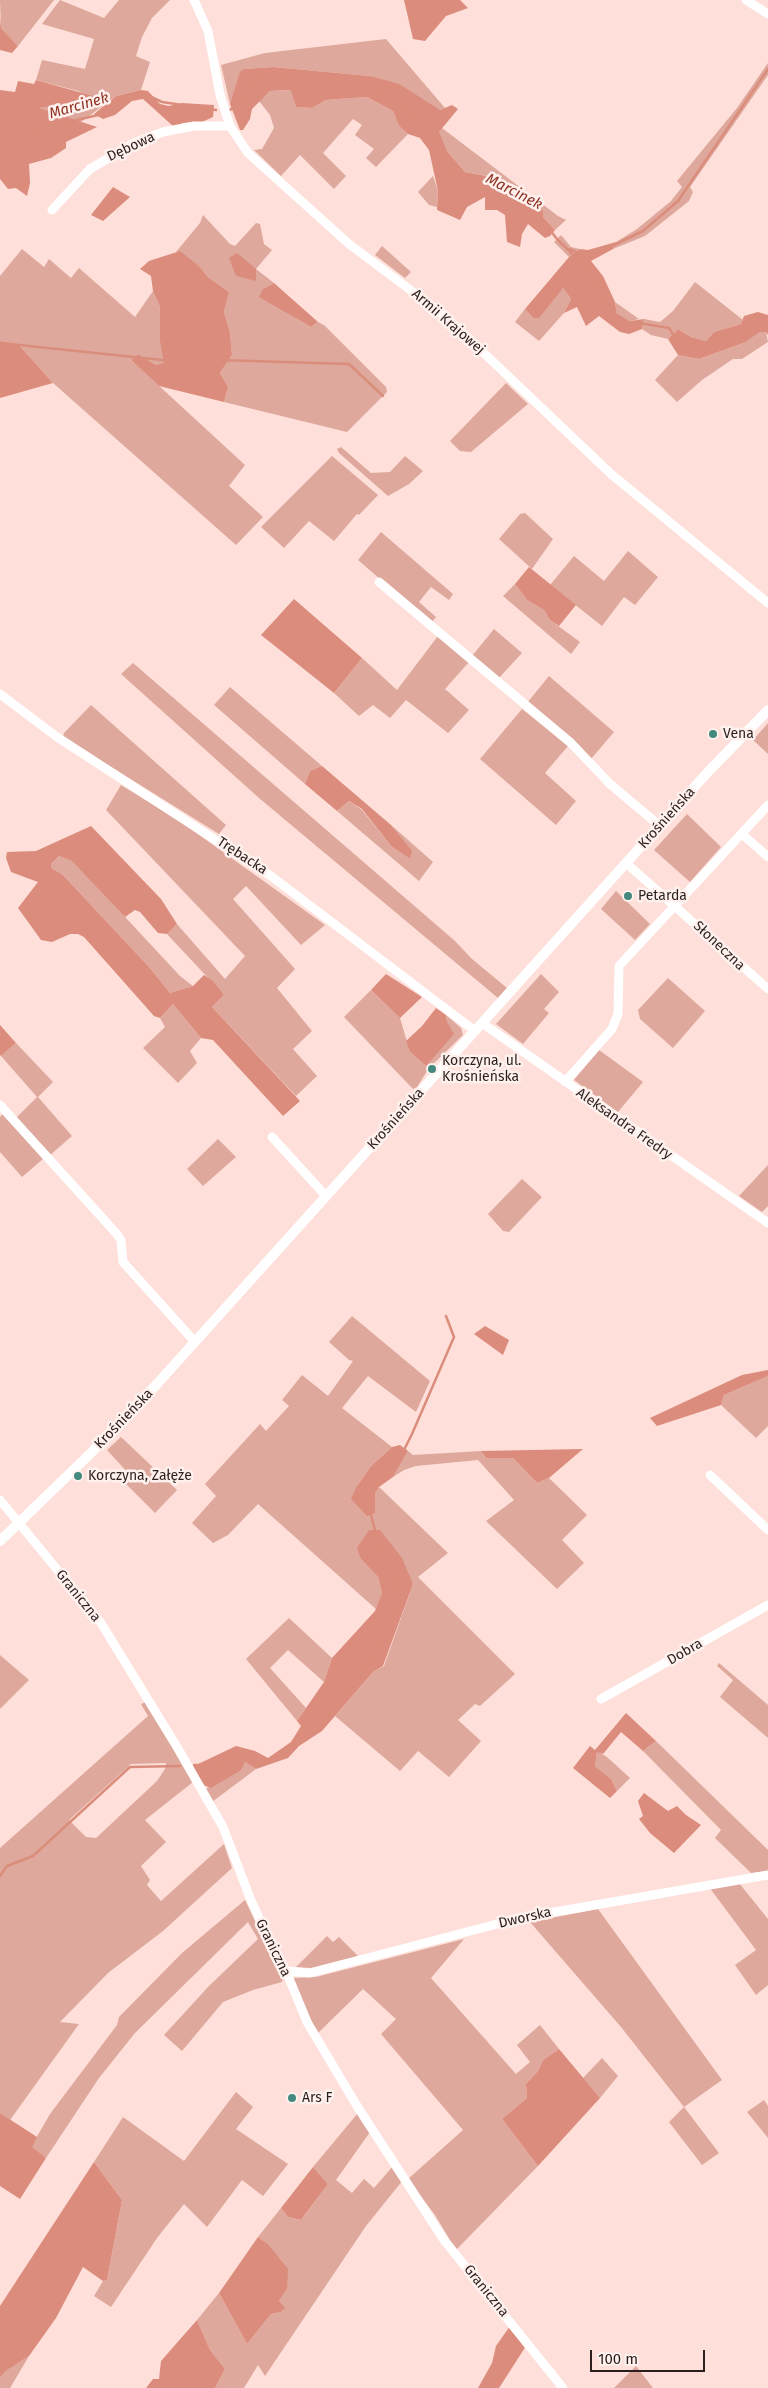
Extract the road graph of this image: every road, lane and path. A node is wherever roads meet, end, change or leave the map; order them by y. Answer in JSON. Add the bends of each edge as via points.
{"nodes":[{"id":1,"x":194,"y":0,"type":"edge"},
{"id":2,"x":746,"y":0,"type":"edge"},
{"id":3,"x":768,"y":14,"type":"edge"},
{"id":4,"x":230,"y":126,"type":"junction"},
{"id":5,"x":52,"y":210,"type":"dead end"},
{"id":6,"x":379,"y":582,"type":"dead end"},
{"id":7,"x":768,"y":603,"type":"edge"},
{"id":8,"x":0,"y":694,"type":"edge"},
{"id":9,"x":768,"y":710,"type":"edge"},
{"id":10,"x":768,"y":804,"type":"edge"},
{"id":11,"x":660,"y":826,"type":"junction"},
{"id":12,"x":742,"y":834,"type":"junction"},
{"id":13,"x":768,"y":857,"type":"edge"},
{"id":14,"x":626,"y":863,"type":"junction"},
{"id":15,"x":676,"y":905,"type":"junction"},
{"id":16,"x":768,"y":989,"type":"edge"},
{"id":17,"x":482,"y":1023,"type":"junction"},
{"id":18,"x":475,"y":1031,"type":"junction"},
{"id":19,"x":565,"y":1082,"type":"junction"},
{"id":20,"x":0,"y":1105,"type":"edge"},
{"id":21,"x":272,"y":1138,"type":"dead end"},
{"id":22,"x":326,"y":1196,"type":"junction"},
{"id":23,"x":768,"y":1222,"type":"edge"},
{"id":24,"x":195,"y":1342,"type":"junction"},
{"id":25,"x":710,"y":1475,"type":"dead end"},
{"id":26,"x":0,"y":1500,"type":"edge"},
{"id":27,"x":20,"y":1523,"type":"junction"},
{"id":28,"x":768,"y":1530,"type":"edge"},
{"id":29,"x":0,"y":1541,"type":"edge"},
{"id":30,"x":768,"y":1605,"type":"edge"},
{"id":31,"x":601,"y":1700,"type":"dead end"},
{"id":32,"x":768,"y":1875,"type":"edge"},
{"id":33,"x":286,"y":1971,"type":"junction"},
{"id":34,"x":563,"y":2388,"type":"edge"}],
"edges":[{"from":1,"to":4,"type":"street","name":"Armii Krajowej","via":[[208,31],[220,95]]},
{"from":2,"to":3,"type":"street"},
{"from":4,"to":5,"type":"street","name":"Dębowa","via":[[194,126],[136,142],[90,169]]},
{"from":4,"to":7,"type":"street","name":"Armii Krajowej","via":[[235,137],[261,167],[316,216],[445,316],[611,474]]},
{"from":6,"to":11,"type":"street","via":[[572,743],[610,784]]},
{"from":8,"to":18,"type":"street","name":"Trębacka","via":[[57,737],[272,876]]},
{"from":9,"to":11,"type":"main road","name":"Krośnieńska","via":[[744,732]]},
{"from":10,"to":12,"type":"street"},
{"from":11,"to":14,"type":"main road","name":"Krośnieńska"},
{"from":12,"to":13,"type":"street"},
{"from":12,"to":15,"type":"street"},
{"from":14,"to":15,"type":"street","name":"Słoneczna"},
{"from":14,"to":17,"type":"main road","name":"Krośnieńska"},
{"from":15,"to":16,"type":"street","name":"Słoneczna"},
{"from":15,"to":19,"type":"street","via":[[619,966],[618,1014],[612,1029]]},
{"from":17,"to":18,"type":"main road","name":"Krośnieńska"},
{"from":17,"to":19,"type":"street","name":"Aleksandra Fredry"},
{"from":18,"to":22,"type":"main road","name":"Krośnieńska"},
{"from":19,"to":23,"type":"street","name":"Aleksandra Fredry"},
{"from":20,"to":24,"type":"street","via":[[116,1233],[121,1240],[123,1262]]},
{"from":21,"to":22,"type":"street"},
{"from":22,"to":24,"type":"main road","name":"Krośnieńska"},
{"from":24,"to":27,"type":"main road","name":"Krośnieńska"},
{"from":25,"to":28,"type":"street"},
{"from":26,"to":27,"type":"street","name":"Graniczna"},
{"from":27,"to":29,"type":"main road","name":"Krośnieńska"},
{"from":27,"to":33,"type":"street","name":"Graniczna","via":[[101,1623],[123,1656],[223,1827],[250,1898]]},
{"from":30,"to":31,"type":"street","name":"Dobra"},
{"from":32,"to":33,"type":"street","name":"Dworska","via":[[520,1918],[310,1973]]},
{"from":33,"to":34,"type":"street","name":"Graniczna","via":[[307,2022],[336,2073],[444,2240]]}]}
